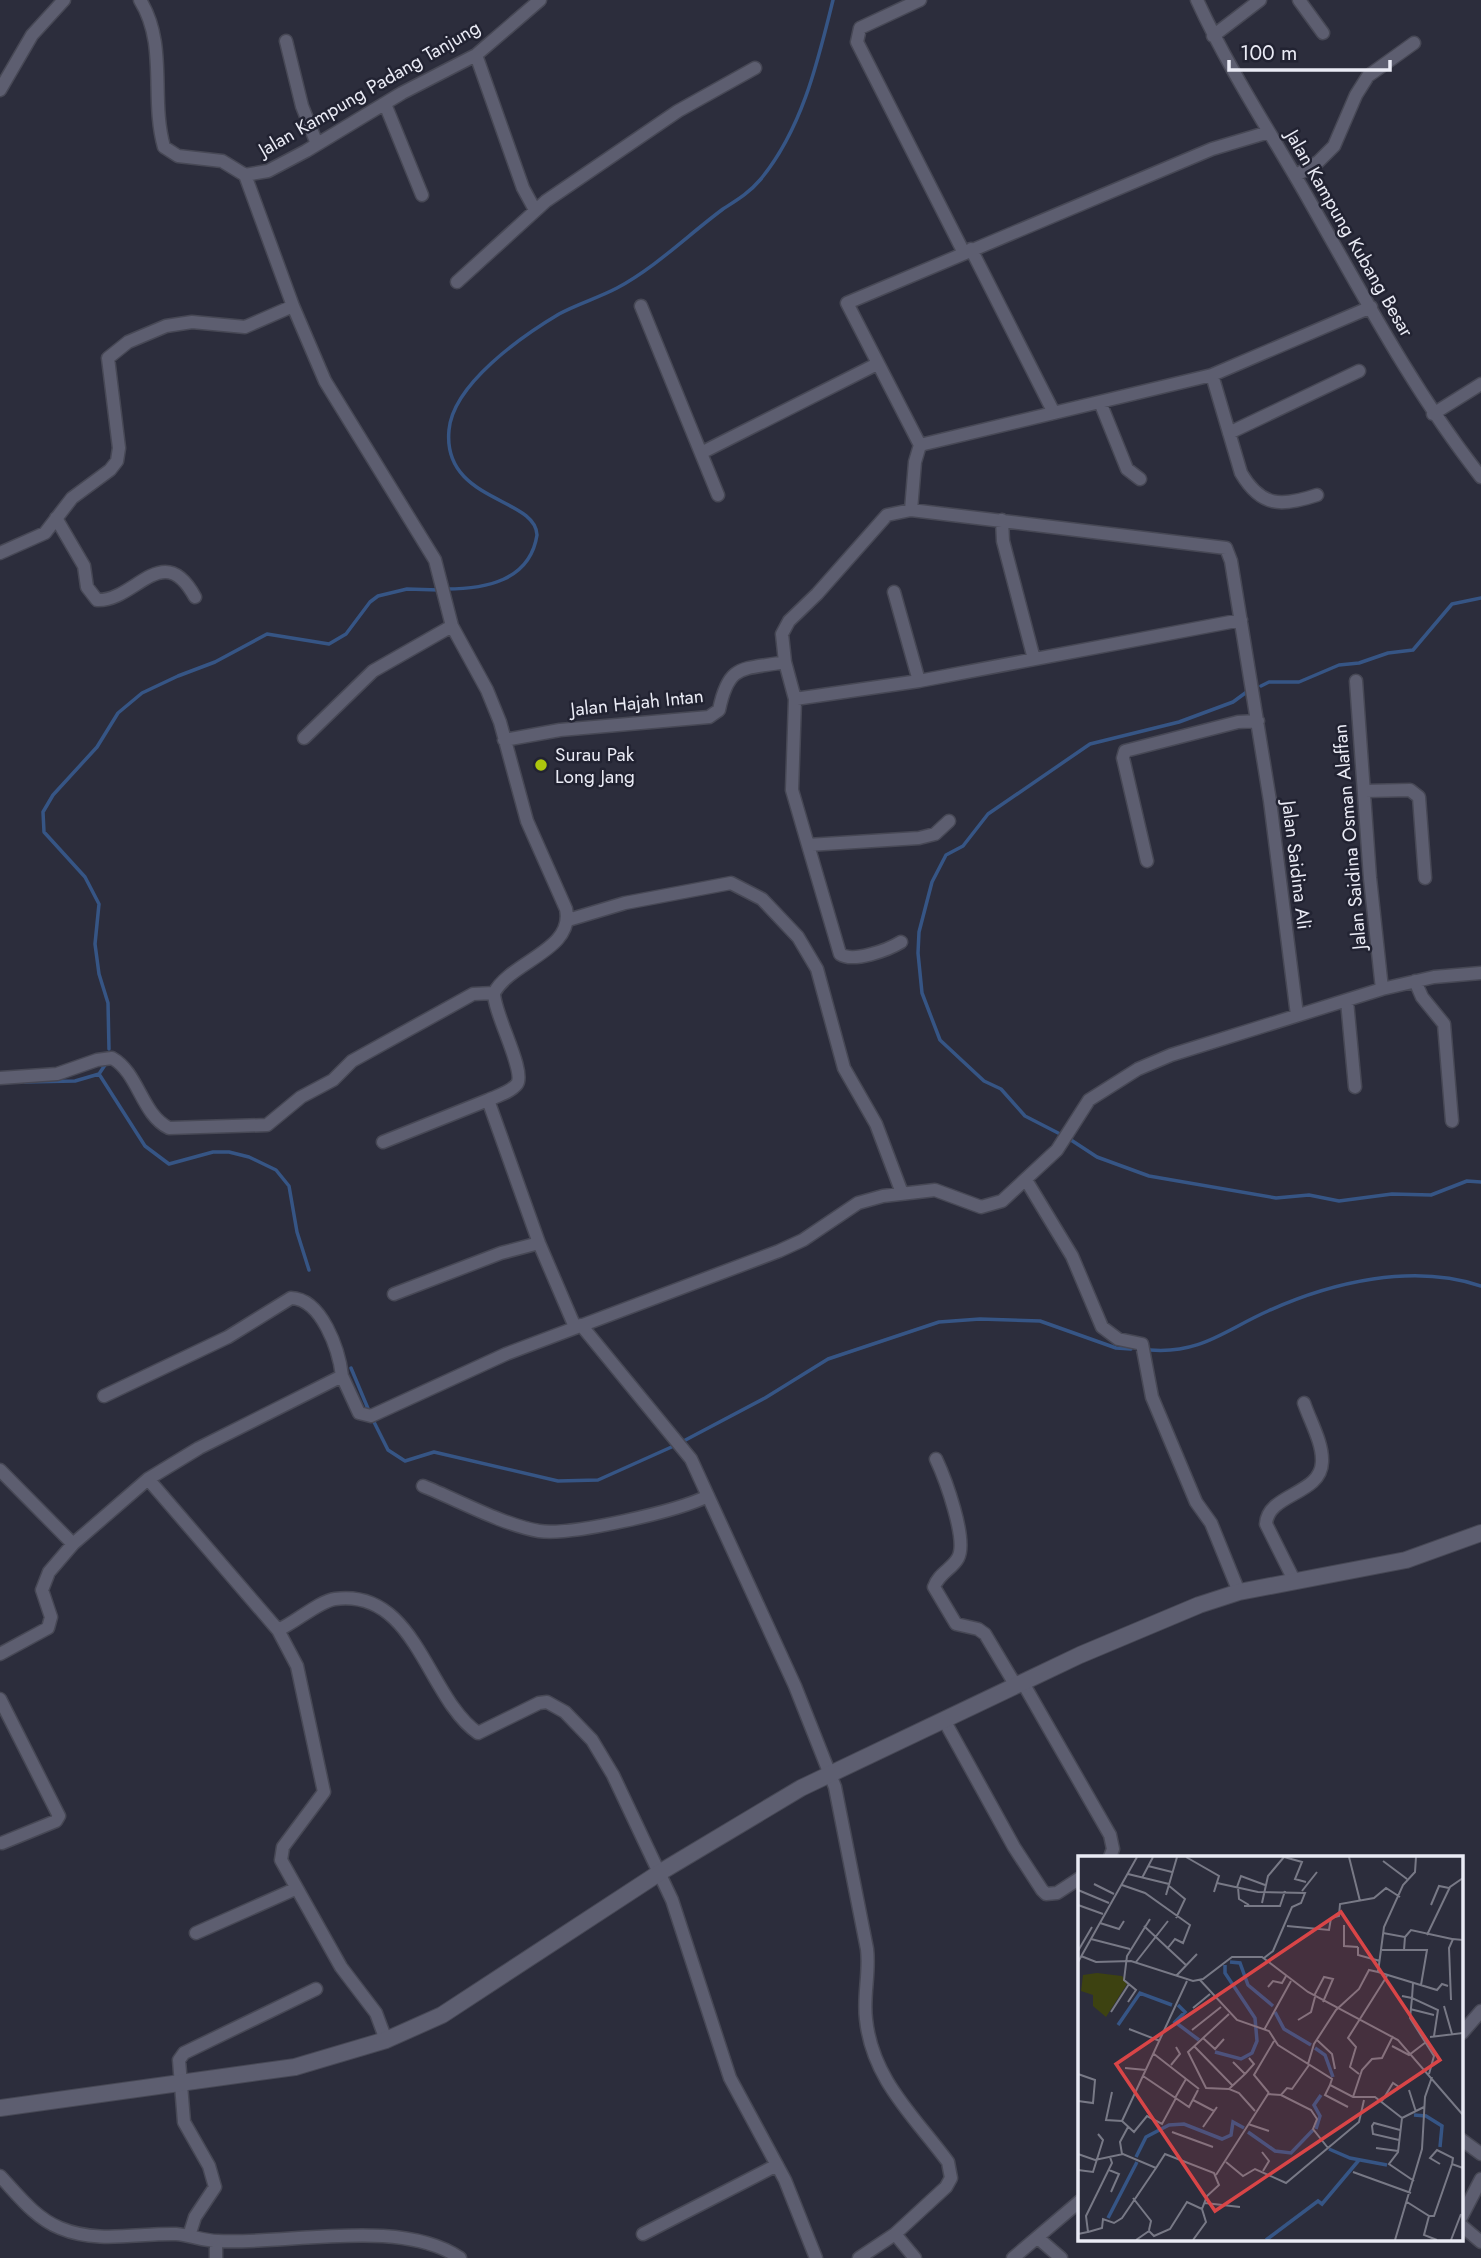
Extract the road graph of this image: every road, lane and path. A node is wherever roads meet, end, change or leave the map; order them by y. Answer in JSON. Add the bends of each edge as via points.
{"nodes":[{"id":1,"x":64,"y":0,"type":"edge"},
{"id":2,"x":140,"y":0,"type":"edge"},
{"id":3,"x":540,"y":0,"type":"edge"},
{"id":4,"x":920,"y":0,"type":"edge"},
{"id":5,"x":1196,"y":0,"type":"edge"},
{"id":6,"x":1260,"y":0,"type":"edge"},
{"id":7,"x":1299,"y":0,"type":"edge"},
{"id":8,"x":1323,"y":33,"type":"dead end"},
{"id":9,"x":1213,"y":36,"type":"junction"},
{"id":10,"x":286,"y":41,"type":"dead end"},
{"id":11,"x":1414,"y":43,"type":"dead end"},
{"id":12,"x":476,"y":55,"type":"junction"},
{"id":13,"x":755,"y":68,"type":"dead end"},
{"id":14,"x":0,"y":90,"type":"edge"},
{"id":15,"x":384,"y":104,"type":"junction"},
{"id":16,"x":1269,"y":132,"type":"junction"},
{"id":17,"x":317,"y":144,"type":"junction"},
{"id":18,"x":268,"y":171,"type":"junction"},
{"id":19,"x":245,"y":175,"type":"junction"},
{"id":20,"x":1295,"y":176,"type":"junction"},
{"id":21,"x":422,"y":195,"type":"dead end"},
{"id":22,"x":253,"y":200,"type":"junction"},
{"id":23,"x":535,"y":210,"type":"junction"},
{"id":24,"x":968,"y":251,"type":"junction"},
{"id":25,"x":457,"y":282,"type":"dead end"},
{"id":26,"x":293,"y":306,"type":"junction"},
{"id":27,"x":641,"y":306,"type":"dead end"},
{"id":28,"x":1371,"y":307,"type":"junction"},
{"id":29,"x":877,"y":364,"type":"junction"},
{"id":30,"x":1359,"y":371,"type":"dead end"},
{"id":31,"x":1212,"y":374,"type":"junction"},
{"id":32,"x":1481,"y":384,"type":"edge"},
{"id":33,"x":1100,"y":401,"type":"junction"},
{"id":34,"x":1054,"y":413,"type":"junction"},
{"id":35,"x":1433,"y":414,"type":"junction"},
{"id":36,"x":1228,"y":433,"type":"junction"},
{"id":37,"x":920,"y":445,"type":"junction"},
{"id":38,"x":701,"y":453,"type":"junction"},
{"id":39,"x":1481,"y":477,"type":"edge"},
{"id":40,"x":1140,"y":479,"type":"dead end"},
{"id":41,"x":718,"y":495,"type":"dead end"},
{"id":42,"x":1317,"y":495,"type":"dead end"},
{"id":43,"x":911,"y":510,"type":"junction"},
{"id":44,"x":56,"y":518,"type":"junction"},
{"id":45,"x":1002,"y":520,"type":"junction"},
{"id":46,"x":0,"y":553,"type":"edge"},
{"id":47,"x":894,"y":592,"type":"dead end"},
{"id":48,"x":195,"y":597,"type":"dead end"},
{"id":49,"x":1241,"y":620,"type":"junction"},
{"id":50,"x":452,"y":626,"type":"junction"},
{"id":51,"x":1034,"y":659,"type":"junction"},
{"id":52,"x":785,"y":662,"type":"junction"},
{"id":53,"x":919,"y":681,"type":"junction"},
{"id":54,"x":1356,"y":681,"type":"dead end"},
{"id":55,"x":794,"y":699,"type":"junction"},
{"id":56,"x":1258,"y":721,"type":"junction"},
{"id":57,"x":304,"y":738,"type":"dead end"},
{"id":58,"x":504,"y":740,"type":"junction"},
{"id":59,"x":1365,"y":791,"type":"junction"},
{"id":60,"x":949,"y":821,"type":"dead end"},
{"id":61,"x":808,"y":845,"type":"junction"},
{"id":62,"x":1147,"y":861,"type":"dead end"},
{"id":63,"x":1425,"y":878,"type":"dead end"},
{"id":64,"x":568,"y":920,"type":"junction"},
{"id":65,"x":901,"y":942,"type":"dead end"},
{"id":66,"x":1481,"y":973,"type":"edge"},
{"id":67,"x":1415,"y":981,"type":"junction"},
{"id":68,"x":1382,"y":989,"type":"junction"},
{"id":69,"x":494,"y":993,"type":"junction"},
{"id":70,"x":1348,"y":1001,"type":"junction"},
{"id":71,"x":1297,"y":1015,"type":"junction"},
{"id":72,"x":0,"y":1078,"type":"edge"},
{"id":73,"x":1355,"y":1087,"type":"dead end"},
{"id":74,"x":488,"y":1100,"type":"junction"},
{"id":75,"x":1452,"y":1121,"type":"dead end"},
{"id":76,"x":383,"y":1142,"type":"dead end"},
{"id":77,"x":1026,"y":1180,"type":"junction"},
{"id":78,"x":902,"y":1193,"type":"junction"},
{"id":79,"x":539,"y":1243,"type":"junction"},
{"id":80,"x":394,"y":1294,"type":"dead end"},
{"id":81,"x":578,"y":1326,"type":"junction"},
{"id":82,"x":342,"y":1376,"type":"junction"},
{"id":83,"x":104,"y":1396,"type":"dead end"},
{"id":84,"x":1304,"y":1403,"type":"dead end"},
{"id":85,"x":936,"y":1459,"type":"dead end"},
{"id":86,"x":0,"y":1470,"type":"edge"},
{"id":87,"x":148,"y":1479,"type":"junction"},
{"id":88,"x":424,"y":1486,"type":"dead end"},
{"id":89,"x":708,"y":1496,"type":"junction"},
{"id":90,"x":1481,"y":1533,"type":"edge"},
{"id":91,"x":73,"y":1544,"type":"junction"},
{"id":92,"x":1294,"y":1580,"type":"junction"},
{"id":93,"x":1239,"y":1592,"type":"junction"},
{"id":94,"x":278,"y":1630,"type":"junction"},
{"id":95,"x":0,"y":1654,"type":"edge"},
{"id":96,"x":1019,"y":1684,"type":"junction"},
{"id":97,"x":0,"y":1699,"type":"edge"},
{"id":98,"x":944,"y":1720,"type":"junction"},
{"id":99,"x":830,"y":1773,"type":"junction"},
{"id":100,"x":2,"y":1843,"type":"dead end"},
{"id":101,"x":1110,"y":1856,"type":"edge"},
{"id":102,"x":659,"y":1873,"type":"junction"},
{"id":103,"x":1078,"y":1879,"type":"edge"},
{"id":104,"x":295,"y":1889,"type":"junction"},
{"id":105,"x":196,"y":1933,"type":"dead end"},
{"id":106,"x":316,"y":1989,"type":"dead end"},
{"id":107,"x":1481,"y":2011,"type":"edge"},
{"id":108,"x":1464,"y":2031,"type":"edge"},
{"id":109,"x":386,"y":2040,"type":"junction"},
{"id":110,"x":179,"y":2085,"type":"junction"},
{"id":111,"x":0,"y":2108,"type":"edge"},
{"id":112,"x":1464,"y":2141,"type":"edge"},
{"id":113,"x":1481,"y":2154,"type":"edge"},
{"id":114,"x":777,"y":2165,"type":"junction"},
{"id":115,"x":0,"y":2176,"type":"edge"},
{"id":116,"x":1481,"y":2179,"type":"edge"},
{"id":117,"x":1078,"y":2204,"type":"edge"},
{"id":118,"x":1464,"y":2212,"type":"edge"},
{"id":119,"x":1464,"y":2228,"type":"edge"},
{"id":120,"x":643,"y":2234,"type":"dead end"},
{"id":121,"x":895,"y":2234,"type":"junction"},
{"id":122,"x":189,"y":2236,"type":"junction"},
{"id":123,"x":1038,"y":2238,"type":"junction"},
{"id":124,"x":216,"y":2242,"type":"junction"},
{"id":125,"x":1481,"y":2242,"type":"edge"},
{"id":126,"x":216,"y":2258,"type":"edge"},
{"id":127,"x":460,"y":2258,"type":"edge"},
{"id":128,"x":816,"y":2258,"type":"edge"},
{"id":129,"x":859,"y":2258,"type":"edge"},
{"id":130,"x":915,"y":2258,"type":"edge"},
{"id":131,"x":1013,"y":2258,"type":"edge"},
{"id":132,"x":1061,"y":2258,"type":"edge"}],
"edges":[{"from":1,"to":14,"type":"street","via":[[32,34]]},
{"from":2,"to":19,"type":"street","via":[[151,20],[156,45],[163,147],[178,156],[222,161]]},
{"from":3,"to":12,"type":"street","name":"Jalan Kampung Padang Tanjung"},
{"from":4,"to":24,"type":"street","via":[[860,28],[857,42]]},
{"from":5,"to":9,"type":"street","name":"Jalan Kampung Kubang Besar"},
{"from":6,"to":9,"type":"street"},
{"from":7,"to":8,"type":"street"},
{"from":9,"to":16,"type":"street","name":"Jalan Kampung Kubang Besar"},
{"from":10,"to":17,"type":"street"},
{"from":11,"to":20,"type":"street","via":[[1368,76],[1334,146]]},
{"from":12,"to":15,"type":"street","name":"Jalan Kampung Padang Tanjung"},
{"from":12,"to":23,"type":"street"},
{"from":13,"to":23,"type":"street","via":[[678,111]]},
{"from":15,"to":17,"type":"street","name":"Jalan Kampung Padang Tanjung"},
{"from":15,"to":21,"type":"street"},
{"from":16,"to":20,"type":"street","name":"Jalan Kampung Kubang Besar"},
{"from":16,"to":24,"type":"street","via":[[1212,149]]},
{"from":17,"to":18,"type":"street","name":"Jalan Kampung Padang Tanjung"},
{"from":18,"to":19,"type":"street","name":"Jalan Kampung Padang Tanjung"},
{"from":18,"to":22,"type":"street"},
{"from":19,"to":22,"type":"street"},
{"from":20,"to":28,"type":"street","name":"Jalan Kampung Kubang Besar"},
{"from":22,"to":26,"type":"street"},
{"from":23,"to":25,"type":"street"},
{"from":24,"to":29,"type":"street","via":[[847,303]]},
{"from":24,"to":34,"type":"street"},
{"from":26,"to":44,"type":"street","via":[[245,327],[192,322],[166,327],[114,350],[108,358],[117,461],[72,498]]},
{"from":26,"to":50,"type":"street","via":[[334,397],[424,540],[442,578]]},
{"from":27,"to":38,"type":"street"},
{"from":28,"to":31,"type":"street"},
{"from":28,"to":35,"type":"street","name":"Jalan Kampung Kubang Besar"},
{"from":29,"to":37,"type":"street"},
{"from":29,"to":38,"type":"street"},
{"from":30,"to":36,"type":"street"},
{"from":31,"to":33,"type":"street"},
{"from":31,"to":36,"type":"street"},
{"from":32,"to":35,"type":"street"},
{"from":33,"to":34,"type":"street"},
{"from":33,"to":40,"type":"street","via":[[1127,469]]},
{"from":34,"to":37,"type":"street"},
{"from":35,"to":39,"type":"street","name":"Jalan Kampung Kubang Besar"},
{"from":36,"to":42,"type":"street","via":[[1241,474],[1258,497],[1278,502]]},
{"from":37,"to":43,"type":"street"},
{"from":38,"to":41,"type":"street"},
{"from":43,"to":45,"type":"street"},
{"from":43,"to":52,"type":"street","via":[[887,515],[789,621],[782,634]]},
{"from":44,"to":46,"type":"street","via":[[45,533]]},
{"from":44,"to":48,"type":"street","via":[[78,554],[87,587],[97,600],[161,572],[181,579]]},
{"from":45,"to":49,"type":"street","name":"Jalan Saidina Ali","via":[[1226,548]]},
{"from":45,"to":51,"type":"street","via":[[1003,541]]},
{"from":47,"to":53,"type":"street"},
{"from":49,"to":51,"type":"street"},
{"from":49,"to":56,"type":"street","name":"Jalan Saidina Ali"},
{"from":50,"to":57,"type":"street","via":[[373,671]]},
{"from":50,"to":58,"type":"street","via":[[487,690]]},
{"from":51,"to":53,"type":"street"},
{"from":52,"to":55,"type":"street"},
{"from":52,"to":58,"type":"street","name":"Jalan Hajah Intan","via":[[732,675],[725,683],[719,710],[709,717],[560,730]]},
{"from":53,"to":55,"type":"street"},
{"from":54,"to":59,"type":"street","name":"Jalan Saidina Osman Alaffan"},
{"from":55,"to":61,"type":"street","via":[[792,789]]},
{"from":56,"to":62,"type":"street","via":[[1125,751],[1122,758]]},
{"from":56,"to":71,"type":"street","name":"Jalan Saidina Ali"},
{"from":58,"to":64,"type":"street","via":[[527,821]]},
{"from":59,"to":63,"type":"street","via":[[1410,790],[1419,797]]},
{"from":59,"to":68,"type":"street","name":"Jalan Saidina Osman Alaffan"},
{"from":60,"to":61,"type":"street","via":[[935,834],[919,838]]},
{"from":61,"to":65,"type":"street","via":[[840,954],[851,957]]},
{"from":64,"to":69,"type":"street","via":[[554,944],[509,973]]},
{"from":64,"to":78,"type":"street","via":[[625,902],[731,883],[762,899],[798,937],[817,969],[844,1068],[876,1124]]},
{"from":66,"to":67,"type":"street"},
{"from":67,"to":68,"type":"street"},
{"from":67,"to":75,"type":"street","via":[[1444,1024]]},
{"from":68,"to":70,"type":"street"},
{"from":69,"to":72,"type":"street","via":[[473,994],[352,1061],[333,1080],[258,1128],[169,1128],[154,1117],[123,1067],[112,1058],[57,1074]]},
{"from":69,"to":74,"type":"street","via":[[496,1011],[520,1073],[517,1084]]},
{"from":70,"to":71,"type":"street"},
{"from":70,"to":73,"type":"street"},
{"from":71,"to":77,"type":"street","via":[[1138,1069],[1089,1100],[1067,1136]]},
{"from":74,"to":76,"type":"street"},
{"from":74,"to":79,"type":"street"},
{"from":77,"to":78,"type":"street","via":[[1002,1200],[981,1207],[935,1190]]},
{"from":77,"to":93,"type":"street","via":[[1072,1256],[1102,1326],[1118,1339],[1142,1345],[1152,1397]]},
{"from":78,"to":81,"type":"street","via":[[858,1203],[779,1251]]},
{"from":79,"to":80,"type":"street"},
{"from":79,"to":81,"type":"street"},
{"from":81,"to":82,"type":"street","via":[[371,1415],[359,1413]]},
{"from":81,"to":89,"type":"street","via":[[672,1434],[691,1459]]},
{"from":82,"to":83,"type":"street","via":[[319,1310],[291,1298],[228,1336]]},
{"from":82,"to":87,"type":"street"},
{"from":84,"to":92,"type":"street","via":[[1322,1452],[1322,1465],[1311,1483],[1266,1515],[1266,1524]]},
{"from":85,"to":96,"type":"street","via":[[948,1485],[962,1542],[957,1560],[942,1572],[934,1587],[956,1623],[985,1634]]},
{"from":86,"to":91,"type":"street"},
{"from":87,"to":91,"type":"street"},
{"from":87,"to":94,"type":"street"},
{"from":88,"to":89,"type":"street","via":[[544,1532],[688,1506]]},
{"from":89,"to":99,"type":"street","via":[[801,1698]]},
{"from":90,"to":92,"type":"street","via":[[1406,1560]]},
{"from":91,"to":95,"type":"street","via":[[43,1586],[51,1617],[48,1628]]},
{"from":92,"to":93,"type":"street"},
{"from":93,"to":96,"type":"street","via":[[1127,1634]]},
{"from":94,"to":102,"type":"street","via":[[325,1602],[364,1601],[390,1616],[422,1652],[455,1709],[478,1733],[539,1703],[557,1706],[580,1726],[602,1756]]},
{"from":94,"to":104,"type":"street","via":[[297,1666],[324,1792],[280,1853]]},
{"from":96,"to":98,"type":"street"},
{"from":96,"to":101,"type":"street","via":[[1110,1835]]},
{"from":97,"to":100,"type":"street","via":[[59,1816]]},
{"from":98,"to":99,"type":"street"},
{"from":98,"to":103,"type":"street","via":[[1042,1890],[1057,1894]]},
{"from":99,"to":102,"type":"street"},
{"from":99,"to":121,"type":"street","via":[[867,1949],[866,2023],[887,2085],[948,2162],[951,2178]]},
{"from":102,"to":109,"type":"street","via":[[442,2015]]},
{"from":102,"to":114,"type":"street","via":[[730,2078]]},
{"from":104,"to":105,"type":"street"},
{"from":104,"to":109,"type":"street","via":[[341,1967],[376,2013]]},
{"from":106,"to":110,"type":"street","via":[[184,2053],[177,2063]]},
{"from":107,"to":108,"type":"street"},
{"from":109,"to":110,"type":"street","via":[[316,2063]]},
{"from":110,"to":111,"type":"street"},
{"from":110,"to":122,"type":"street","via":[[186,2127],[209,2166],[215,2187],[195,2217]]},
{"from":112,"to":113,"type":"street"},
{"from":114,"to":120,"type":"street"},
{"from":114,"to":128,"type":"street"},
{"from":115,"to":122,"type":"street","via":[[40,2217],[61,2229],[118,2238]]},
{"from":116,"to":118,"type":"street"},
{"from":117,"to":123,"type":"street"},
{"from":119,"to":125,"type":"street"},
{"from":121,"to":129,"type":"street"},
{"from":121,"to":130,"type":"street"},
{"from":122,"to":124,"type":"street"},
{"from":123,"to":131,"type":"street"},
{"from":123,"to":132,"type":"street"},
{"from":124,"to":126,"type":"street"},
{"from":124,"to":127,"type":"street","via":[[369,2237],[432,2243]]}]}
